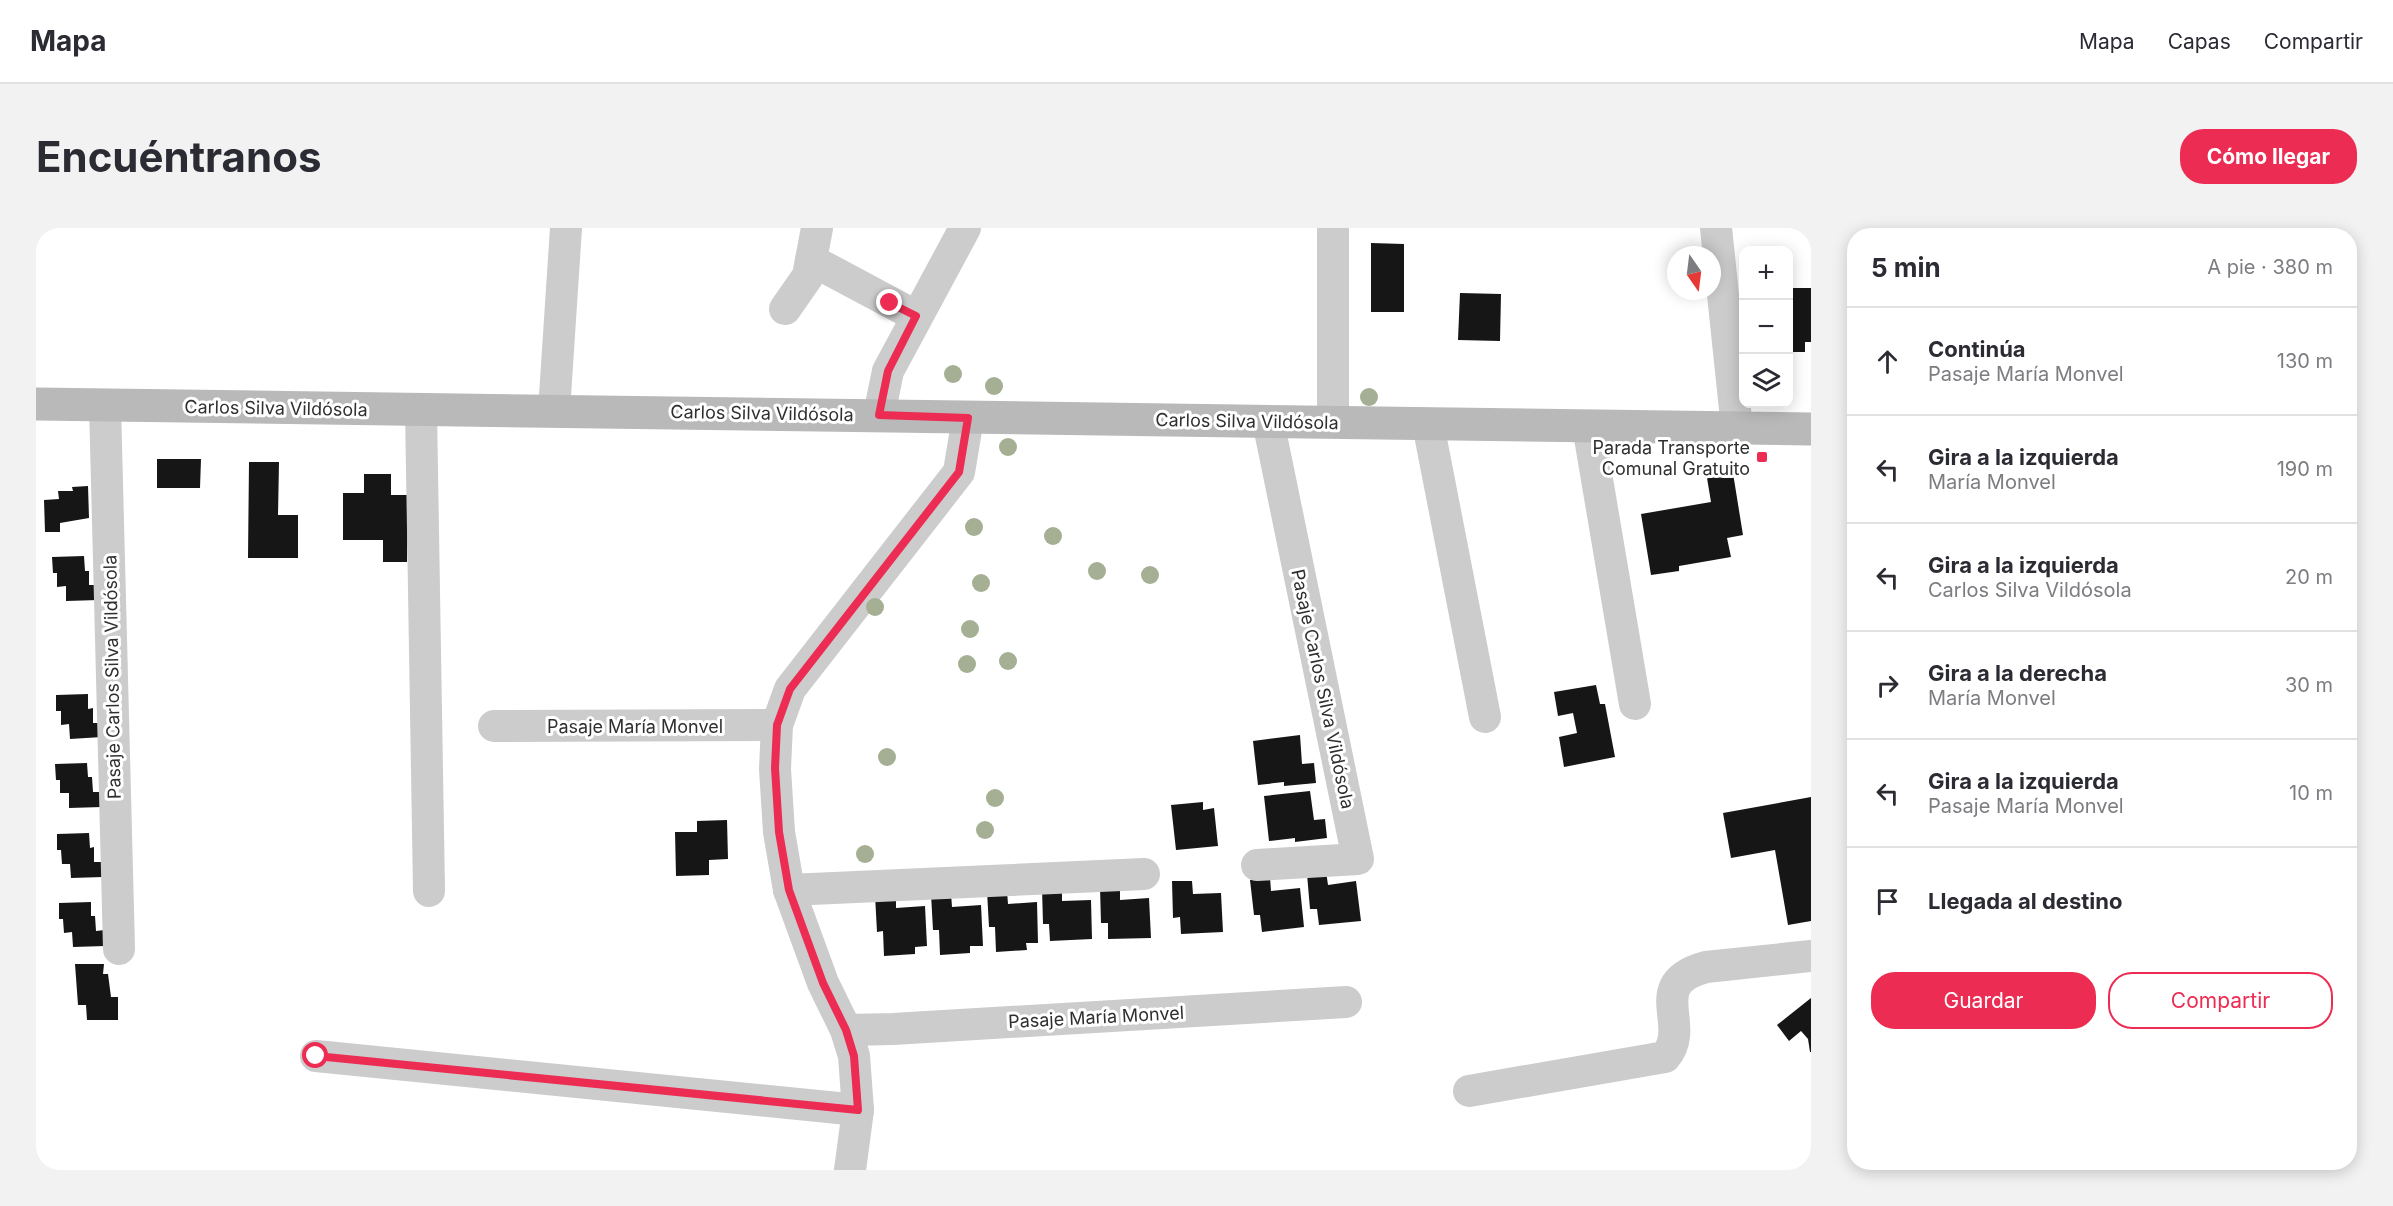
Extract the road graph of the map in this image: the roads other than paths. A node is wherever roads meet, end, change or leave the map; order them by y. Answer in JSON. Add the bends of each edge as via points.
{"nodes":[{"id":1,"x":566,"y":228,"type":"edge"},
{"id":2,"x":817,"y":228,"type":"edge"},
{"id":3,"x":965,"y":228,"type":"edge"},
{"id":4,"x":1333,"y":228,"type":"edge"},
{"id":5,"x":1716,"y":228,"type":"edge"},
{"id":6,"x":811,"y":260,"type":"junction"},
{"id":7,"x":785,"y":309,"type":"dead end"},
{"id":8,"x":916,"y":316,"type":"junction"},
{"id":9,"x":36,"y":404,"type":"edge"},
{"id":10,"x":105,"y":405,"type":"junction"},
{"id":11,"x":421,"y":410,"type":"junction"},
{"id":12,"x":554,"y":411,"type":"junction"},
{"id":13,"x":879,"y":415,"type":"junction"},
{"id":14,"x":968,"y":418,"type":"junction"},
{"id":15,"x":1268,"y":421,"type":"junction"},
{"id":16,"x":1333,"y":422,"type":"junction"},
{"id":17,"x":1428,"y":424,"type":"junction"},
{"id":18,"x":1588,"y":426,"type":"junction"},
{"id":19,"x":1737,"y":428,"type":"junction"},
{"id":20,"x":1811,"y":429,"type":"edge"},
{"id":21,"x":1635,"y":704,"type":"dead end"},
{"id":22,"x":1485,"y":717,"type":"dead end"},
{"id":23,"x":777,"y":725,"type":"junction"},
{"id":24,"x":494,"y":726,"type":"dead end"},
{"id":25,"x":1257,"y":865,"type":"dead end"},
{"id":26,"x":1144,"y":874,"type":"dead end"},
{"id":27,"x":789,"y":890,"type":"junction"},
{"id":28,"x":429,"y":891,"type":"dead end"},
{"id":29,"x":119,"y":949,"type":"dead end"},
{"id":30,"x":1811,"y":956,"type":"edge"},
{"id":31,"x":1346,"y":1002,"type":"dead end"},
{"id":32,"x":846,"y":1030,"type":"junction"},
{"id":33,"x":316,"y":1056,"type":"dead end"},
{"id":34,"x":1469,"y":1091,"type":"dead end"},
{"id":35,"x":858,"y":1110,"type":"junction"},
{"id":36,"x":850,"y":1170,"type":"edge"}],
"edges":[{"from":1,"to":12,"type":"street"},
{"from":2,"to":6,"type":"street"},
{"from":3,"to":8,"type":"street"},
{"from":4,"to":16,"type":"street"},
{"from":5,"to":19,"type":"street"},
{"from":6,"to":7,"type":"street","via":[[808,276]]},
{"from":6,"to":8,"type":"street"},
{"from":8,"to":13,"type":"street","via":[[888,371]]},
{"from":9,"to":10,"type":"street","name":"Carlos Silva Vildósola"},
{"from":10,"to":11,"type":"street","name":"Carlos Silva Vildósola"},
{"from":10,"to":29,"type":"street","name":"Pasaje Carlos Silva Vildósola"},
{"from":11,"to":12,"type":"street","name":"Carlos Silva Vildósola"},
{"from":11,"to":28,"type":"street"},
{"from":12,"to":13,"type":"street","name":"Carlos Silva Vildósola"},
{"from":13,"to":14,"type":"street","name":"Carlos Silva Vildósola"},
{"from":14,"to":15,"type":"street","name":"Carlos Silva Vildósola"},
{"from":14,"to":23,"type":"street","via":[[959,472],[790,689]]},
{"from":15,"to":16,"type":"street","name":"Carlos Silva Vildósola"},
{"from":15,"to":25,"type":"street","name":"Pasaje Carlos Silva Vildósola","via":[[1358,859]]},
{"from":16,"to":17,"type":"street","name":"Carlos Silva Vildósola"},
{"from":17,"to":18,"type":"street","name":"Carlos Silva Vildósola"},
{"from":17,"to":22,"type":"street"},
{"from":18,"to":19,"type":"street","name":"Carlos Silva Vildósola"},
{"from":18,"to":21,"type":"street"},
{"from":19,"to":20,"type":"street","name":"Carlos Silva Vildósola"},
{"from":23,"to":24,"type":"street","name":"Pasaje María Monvel"},
{"from":23,"to":27,"type":"street","via":[[779,832]]},
{"from":26,"to":27,"type":"street"},
{"from":27,"to":32,"type":"street","via":[[823,983]]},
{"from":30,"to":34,"type":"street","via":[[1689,971],[1679,981],[1671,999],[1676,1037],[1665,1057]]},
{"from":31,"to":32,"type":"street","name":"Pasaje María Monvel"},
{"from":32,"to":35,"type":"street","via":[[854,1056]]},
{"from":33,"to":35,"type":"street"},
{"from":35,"to":36,"type":"street"}]}
